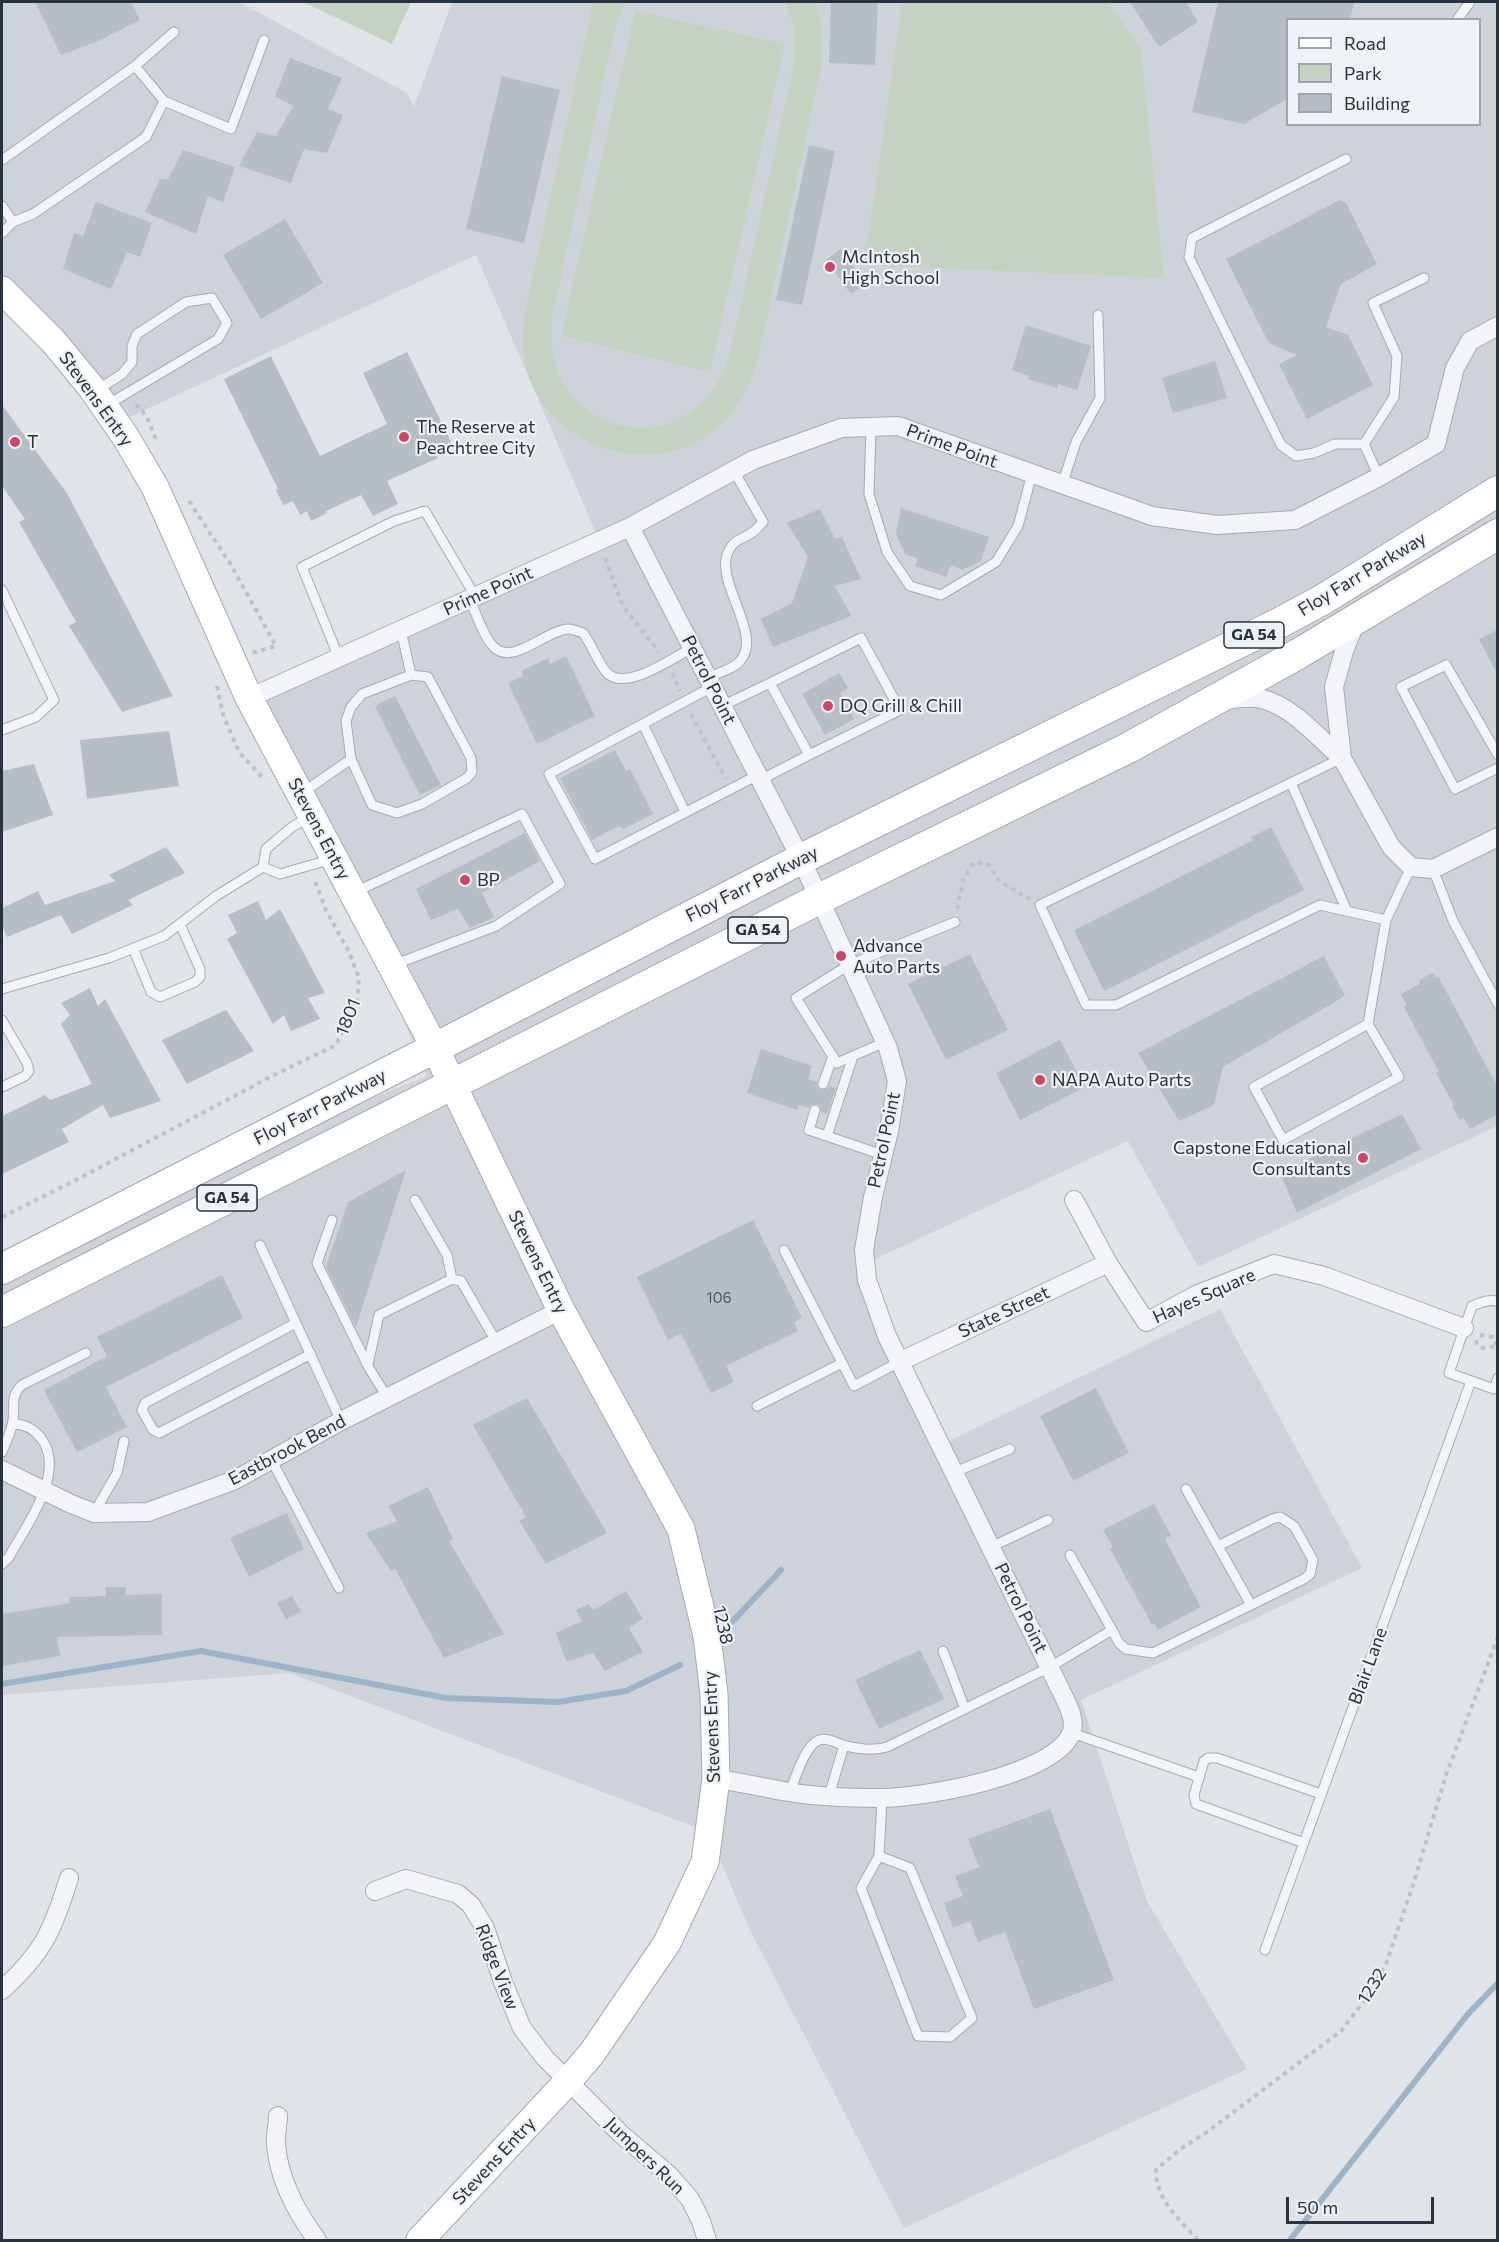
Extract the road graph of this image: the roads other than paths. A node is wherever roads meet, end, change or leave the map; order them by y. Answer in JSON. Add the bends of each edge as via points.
{"nodes":[{"id":1,"x":1470,"y":2,"type":"edge"},
{"id":2,"x":1458,"y":18,"type":"edge"},
{"id":3,"x":174,"y":32,"type":"dead end"},
{"id":4,"x":264,"y":40,"type":"dead end"},
{"id":5,"x":135,"y":66,"type":"junction"},
{"id":6,"x":164,"y":101,"type":"junction"},
{"id":7,"x":1346,"y":159,"type":"dead end"},
{"id":8,"x":2,"y":160,"type":"edge"},
{"id":9,"x":2,"y":206,"type":"edge"},
{"id":10,"x":13,"y":222,"type":"junction"},
{"id":11,"x":2,"y":233,"type":"edge"},
{"id":12,"x":1424,"y":278,"type":"dead end"},
{"id":13,"x":2,"y":290,"type":"edge"},
{"id":14,"x":1098,"y":315,"type":"dead end"},
{"id":15,"x":1497,"y":326,"type":"edge"},
{"id":16,"x":100,"y":399,"type":"junction"},
{"id":17,"x":871,"y":427,"type":"junction"},
{"id":18,"x":1364,"y":444,"type":"junction"},
{"id":19,"x":734,"y":471,"type":"junction"},
{"id":20,"x":1032,"y":474,"type":"junction"},
{"id":21,"x":1379,"y":477,"type":"junction"},
{"id":22,"x":1062,"y":485,"type":"junction"},
{"id":23,"x":1497,"y":491,"type":"edge"},
{"id":24,"x":630,"y":527,"type":"junction"},
{"id":25,"x":1497,"y":534,"type":"edge"},
{"id":26,"x":2,"y":590,"type":"edge"},
{"id":27,"x":472,"y":598,"type":"junction"},
{"id":28,"x":1357,"y":619,"type":"junction"},
{"id":29,"x":401,"y":630,"type":"junction"},
{"id":30,"x":692,"y":648,"type":"junction"},
{"id":31,"x":339,"y":658,"type":"junction"},
{"id":32,"x":411,"y":675,"type":"junction"},
{"id":33,"x":710,"y":682,"type":"junction"},
{"id":34,"x":770,"y":683,"type":"junction"},
{"id":35,"x":249,"y":698,"type":"junction"},
{"id":36,"x":1215,"y":701,"type":"junction"},
{"id":37,"x":722,"y":706,"type":"junction"},
{"id":38,"x":643,"y":724,"type":"junction"},
{"id":39,"x":2,"y":730,"type":"edge"},
{"id":40,"x":809,"y":755,"type":"junction"},
{"id":41,"x":1497,"y":755,"type":"edge"},
{"id":42,"x":1342,"y":758,"type":"junction"},
{"id":43,"x":351,"y":759,"type":"junction"},
{"id":44,"x":1497,"y":768,"type":"edge"},
{"id":45,"x":759,"y":777,"type":"junction"},
{"id":46,"x":1291,"y":783,"type":"junction"},
{"id":47,"x":306,"y":805,"type":"junction"},
{"id":48,"x":685,"y":812,"type":"junction"},
{"id":49,"x":1497,"y":837,"type":"edge"},
{"id":50,"x":801,"y":859,"type":"junction"},
{"id":51,"x":322,"y":863,"type":"junction"},
{"id":52,"x":263,"y":867,"type":"junction"},
{"id":53,"x":1411,"y":867,"type":"junction"},
{"id":54,"x":1433,"y":869,"type":"junction"},
{"id":55,"x":352,"y":893,"type":"junction"},
{"id":56,"x":819,"y":899,"type":"junction"},
{"id":57,"x":1347,"y":911,"type":"junction"},
{"id":58,"x":1386,"y":920,"type":"junction"},
{"id":59,"x":955,"y":922,"type":"road end"},
{"id":60,"x":180,"y":924,"type":"junction"},
{"id":61,"x":133,"y":948,"type":"junction"},
{"id":62,"x":391,"y":965,"type":"junction"},
{"id":63,"x":849,"y":965,"type":"junction"},
{"id":64,"x":2,"y":989,"type":"edge"},
{"id":65,"x":1497,"y":1004,"type":"edge"},
{"id":66,"x":2,"y":1020,"type":"edge"},
{"id":67,"x":1368,"y":1024,"type":"junction"},
{"id":68,"x":885,"y":1042,"type":"junction"},
{"id":69,"x":435,"y":1048,"type":"junction"},
{"id":70,"x":833,"y":1056,"type":"junction"},
{"id":71,"x":853,"y":1056,"type":"junction"},
{"id":72,"x":823,"y":1083,"type":"dead end"},
{"id":73,"x":453,"y":1086,"type":"junction"},
{"id":74,"x":2,"y":1087,"type":"edge"},
{"id":75,"x":815,"y":1110,"type":"dead end"},
{"id":76,"x":826,"y":1136,"type":"junction"},
{"id":77,"x":883,"y":1155,"type":"junction"},
{"id":78,"x":416,"y":1200,"type":"dead end"},
{"id":79,"x":1074,"y":1200,"type":"dead end"},
{"id":80,"x":332,"y":1220,"type":"dead end"},
{"id":81,"x":260,"y":1245,"type":"dead end"},
{"id":82,"x":784,"y":1250,"type":"dead end"},
{"id":83,"x":1108,"y":1263,"type":"junction"},
{"id":84,"x":2,"y":1269,"type":"edge"},
{"id":85,"x":452,"y":1279,"type":"junction"},
{"id":86,"x":1497,"y":1302,"type":"edge"},
{"id":87,"x":561,"y":1310,"type":"junction"},
{"id":88,"x":2,"y":1312,"type":"edge"},
{"id":89,"x":297,"y":1323,"type":"junction"},
{"id":90,"x":1464,"y":1328,"type":"junction"},
{"id":91,"x":497,"y":1343,"type":"junction"},
{"id":92,"x":86,"y":1353,"type":"dead end"},
{"id":93,"x":311,"y":1354,"type":"junction"},
{"id":94,"x":901,"y":1361,"type":"junction"},
{"id":95,"x":842,"y":1363,"type":"junction"},
{"id":96,"x":368,"y":1364,"type":"junction"},
{"id":97,"x":1497,"y":1378,"type":"edge"},
{"id":98,"x":1471,"y":1381,"type":"junction"},
{"id":99,"x":387,"y":1397,"type":"junction"},
{"id":100,"x":757,"y":1406,"type":"dead end"},
{"id":101,"x":341,"y":1421,"type":"junction"},
{"id":102,"x":13,"y":1424,"type":"junction"},
{"id":103,"x":124,"y":1441,"type":"dead end"},
{"id":104,"x":1010,"y":1449,"type":"dead end"},
{"id":105,"x":2,"y":1452,"type":"edge"},
{"id":106,"x":271,"y":1459,"type":"junction"},
{"id":107,"x":2,"y":1470,"type":"edge"},
{"id":108,"x":955,"y":1472,"type":"junction"},
{"id":109,"x":1186,"y":1489,"type":"dead end"},
{"id":110,"x":44,"y":1491,"type":"junction"},
{"id":111,"x":94,"y":1513,"type":"junction"},
{"id":112,"x":1048,"y":1520,"type":"dead end"},
{"id":113,"x":1218,"y":1546,"type":"junction"},
{"id":114,"x":991,"y":1547,"type":"junction"},
{"id":115,"x":1070,"y":1555,"type":"dead end"},
{"id":116,"x":4,"y":1558,"type":"edge"},
{"id":117,"x":339,"y":1588,"type":"dead end"},
{"id":118,"x":1251,"y":1605,"type":"junction"},
{"id":119,"x":1112,"y":1630,"type":"junction"},
{"id":120,"x":943,"y":1651,"type":"dead end"},
{"id":121,"x":1050,"y":1667,"type":"junction"},
{"id":122,"x":965,"y":1709,"type":"junction"},
{"id":123,"x":1072,"y":1733,"type":"junction"},
{"id":124,"x":844,"y":1745,"type":"junction"},
{"id":125,"x":1199,"y":1778,"type":"junction"},
{"id":126,"x":716,"y":1779,"type":"junction"},
{"id":127,"x":790,"y":1792,"type":"junction"},
{"id":128,"x":1322,"y":1794,"type":"junction"},
{"id":129,"x":829,"y":1796,"type":"junction"},
{"id":130,"x":882,"y":1798,"type":"junction"},
{"id":131,"x":1304,"y":1843,"type":"junction"},
{"id":132,"x":879,"y":1856,"type":"junction"},
{"id":133,"x":69,"y":1878,"type":"dead end"},
{"id":134,"x":375,"y":1891,"type":"dead end"},
{"id":135,"x":1265,"y":1950,"type":"dead end"},
{"id":136,"x":2,"y":1990,"type":"edge"},
{"id":137,"x":569,"y":2080,"type":"junction"},
{"id":138,"x":278,"y":2116,"type":"dead end"},
{"id":139,"x":317,"y":2241,"type":"edge"},
{"id":140,"x":420,"y":2241,"type":"edge"},
{"id":141,"x":707,"y":2241,"type":"edge"}],
"edges":[{"from":1,"to":2,"type":"lane"},
{"from":3,"to":5,"type":"lane"},
{"from":4,"to":6,"type":"lane","via":[[231,129]]},
{"from":5,"to":6,"type":"lane"},
{"from":5,"to":8,"type":"lane"},
{"from":6,"to":10,"type":"lane","via":[[146,137],[33,214]]},
{"from":7,"to":18,"type":"lane","via":[[1192,238],[1189,257],[1281,445],[1296,456],[1335,444]]},
{"from":9,"to":10,"type":"lane"},
{"from":10,"to":11,"type":"lane"},
{"from":12,"to":18,"type":"lane","via":[[1373,303],[1396,356],[1395,387],[1394,397]]},
{"from":13,"to":16,"type":"street","name":"Stevens Entry","via":[[53,341]]},
{"from":14,"to":22,"type":"lane","via":[[1100,398],[1077,442]]},
{"from":15,"to":21,"type":"street","name":"Prime Point","via":[[1470,341],[1455,368],[1437,444]]},
{"from":16,"to":16,"type":"lane","via":[[218,339],[226,323],[212,298],[186,302],[137,334],[132,362]]},
{"from":16,"to":35,"type":"street","name":"Stevens Entry","via":[[160,497]]},
{"from":17,"to":19,"type":"street","name":"Prime Point","via":[[841,428],[753,460]]},
{"from":17,"to":20,"type":"street","name":"Prime Point","via":[[898,426]]},
{"from":17,"to":20,"type":"lane","via":[[869,494],[887,552],[910,586],[940,595],[996,562],[1018,526]]},
{"from":18,"to":21,"type":"lane"},
{"from":19,"to":24,"type":"street","name":"Prime Point"},
{"from":19,"to":33,"type":"lane","via":[[763,522],[753,532],[736,539],[727,556],[727,573],[744,626],[746,651],[739,663]]},
{"from":20,"to":22,"type":"street","name":"Prime Point"},
{"from":21,"to":22,"type":"street","name":"Prime Point","via":[[1295,520],[1217,525],[1152,516]]},
{"from":23,"to":50,"type":"main road","name":"Floy Farr Parkway","number":"GA 54","via":[[1281,622]]},
{"from":24,"to":27,"type":"street","name":"Prime Point"},
{"from":24,"to":30,"type":"street","name":"Petrol Point"},
{"from":25,"to":28,"type":"main road","name":"Floy Farr Parkway","number":"GA 54"},
{"from":26,"to":39,"type":"lane","via":[[54,700],[36,717]]},
{"from":27,"to":29,"type":"street","name":"Prime Point"},
{"from":27,"to":30,"type":"lane","via":[[492,645],[500,652],[514,653],[570,629],[583,633],[609,675],[632,679]]},
{"from":27,"to":31,"type":"lane","via":[[425,511],[394,521],[302,567]]},
{"from":28,"to":36,"type":"main road","name":"Floy Farr Parkway","number":"GA 54"},
{"from":28,"to":42,"type":"street","via":[[1334,687]]},
{"from":29,"to":31,"type":"street","name":"Prime Point"},
{"from":29,"to":32,"type":"lane"},
{"from":30,"to":33,"type":"street","name":"Petrol Point"},
{"from":31,"to":35,"type":"street","name":"Prime Point"},
{"from":32,"to":43,"type":"lane","via":[[362,694],[351,707],[346,721]]},
{"from":32,"to":43,"type":"lane","via":[[428,677],[471,758],[472,772],[422,804],[397,813],[372,805]]},
{"from":33,"to":37,"type":"street","name":"Petrol Point"},
{"from":33,"to":38,"type":"lane","via":[[685,702]]},
{"from":34,"to":37,"type":"lane"},
{"from":34,"to":40,"type":"lane"},
{"from":34,"to":40,"type":"lane","via":[[861,638],[900,710]]},
{"from":35,"to":47,"type":"street","name":"Stevens Entry"},
{"from":36,"to":42,"type":"street","via":[[1261,699],[1281,707]]},
{"from":36,"to":56,"type":"main road","name":"Floy Farr Parkway","number":"GA 54","via":[[1128,748]]},
{"from":37,"to":45,"type":"street","name":"Petrol Point"},
{"from":38,"to":48,"type":"lane"},
{"from":38,"to":48,"type":"lane","via":[[549,774],[595,859]]},
{"from":40,"to":45,"type":"lane"},
{"from":41,"to":44,"type":"lane","via":[[1446,665],[1401,687],[1455,789]]},
{"from":42,"to":46,"type":"lane"},
{"from":42,"to":53,"type":"street","via":[[1391,847]]},
{"from":43,"to":47,"type":"lane"},
{"from":45,"to":48,"type":"lane"},
{"from":45,"to":50,"type":"street","name":"Petrol Point"},
{"from":46,"to":57,"type":"lane"},
{"from":46,"to":57,"type":"lane","via":[[1040,905],[1086,1005],[1116,1005],[1320,905]]},
{"from":47,"to":51,"type":"street","name":"Stevens Entry"},
{"from":47,"to":52,"type":"lane","via":[[292,827],[266,849]]},
{"from":49,"to":54,"type":"street"},
{"from":50,"to":56,"type":"street","name":"Petrol Point"},
{"from":50,"to":69,"type":"main road","name":"Floy Farr Parkway","number":"GA 54"},
{"from":51,"to":52,"type":"lane","via":[[280,874]]},
{"from":51,"to":55,"type":"street","name":"Stevens Entry"},
{"from":52,"to":60,"type":"lane"},
{"from":53,"to":54,"type":"street"},
{"from":53,"to":58,"type":"lane"},
{"from":54,"to":65,"type":"lane","via":[[1453,921]]},
{"from":55,"to":62,"type":"street","name":"Stevens Entry"},
{"from":55,"to":62,"type":"lane","via":[[522,814],[560,884],[496,926]]},
{"from":56,"to":63,"type":"street","name":"Petrol Point"},
{"from":56,"to":73,"type":"main road","name":"Floy Farr Parkway","number":"GA 54"},
{"from":57,"to":58,"type":"lane"},
{"from":58,"to":67,"type":"lane"},
{"from":59,"to":63,"type":"lane"},
{"from":60,"to":61,"type":"lane","via":[[164,936]]},
{"from":60,"to":61,"type":"lane","via":[[200,969],[195,982],[160,996],[151,992]]},
{"from":61,"to":64,"type":"lane","via":[[99,962]]},
{"from":62,"to":69,"type":"street","name":"Stevens Entry"},
{"from":63,"to":68,"type":"street","name":"Petrol Point"},
{"from":63,"to":70,"type":"lane","via":[[796,998]]},
{"from":66,"to":74,"type":"lane","via":[[28,1071],[26,1076]]},
{"from":67,"to":67,"type":"lane","via":[[1254,1087],[1283,1140],[1399,1077]]},
{"from":68,"to":71,"type":"lane"},
{"from":68,"to":77,"type":"street","name":"Petrol Point","via":[[897,1081]]},
{"from":69,"to":73,"type":"street","name":"Stevens Entry"},
{"from":69,"to":84,"type":"main road","name":"Floy Farr Parkway","number":"GA 54"},
{"from":70,"to":71,"type":"lane","via":[[837,1063]]},
{"from":70,"to":72,"type":"lane"},
{"from":71,"to":76,"type":"lane"},
{"from":73,"to":87,"type":"street","name":"Stevens Entry"},
{"from":73,"to":88,"type":"main road","name":"Floy Farr Parkway","number":"GA 54"},
{"from":75,"to":76,"type":"lane","via":[[809,1130]]},
{"from":76,"to":77,"type":"lane"},
{"from":77,"to":94,"type":"street","name":"Petrol Point","via":[[864,1250],[867,1280],[887,1336]]},
{"from":78,"to":85,"type":"lane","via":[[447,1255]]},
{"from":79,"to":83,"type":"street","name":"Hayes Square"},
{"from":80,"to":96,"type":"lane","via":[[317,1263]]},
{"from":81,"to":89,"type":"lane"},
{"from":82,"to":95,"type":"lane"},
{"from":83,"to":90,"type":"street","name":"Hayes Square","via":[[1146,1322],[1198,1294],[1274,1264],[1324,1276]]},
{"from":83,"to":94,"type":"street","name":"State Street"},
{"from":85,"to":91,"type":"lane","via":[[461,1281]]},
{"from":85,"to":96,"type":"lane","via":[[379,1315]]},
{"from":86,"to":90,"type":"lane","via":[[1473,1306]]},
{"from":87,"to":91,"type":"street","name":"Eastbrook Bend"},
{"from":87,"to":126,"type":"street","name":"Stevens Entry","via":[[681,1529],[707,1635],[714,1694]]},
{"from":89,"to":93,"type":"lane"},
{"from":89,"to":93,"type":"lane","via":[[145,1403],[142,1410],[153,1430],[159,1433]]},
{"from":90,"to":98,"type":"lane","via":[[1449,1373]]},
{"from":91,"to":99,"type":"street","name":"Eastbrook Bend"},
{"from":92,"to":102,"type":"lane","via":[[22,1385],[13,1400]]},
{"from":93,"to":101,"type":"lane"},
{"from":94,"to":95,"type":"lane","via":[[854,1386]]},
{"from":94,"to":108,"type":"street","name":"Petrol Point"},
{"from":95,"to":100,"type":"lane"},
{"from":96,"to":99,"type":"lane"},
{"from":97,"to":98,"type":"lane","via":[[1494,1389]]},
{"from":98,"to":128,"type":"lane","name":"Blair Lane"},
{"from":99,"to":101,"type":"street","name":"Eastbrook Bend"},
{"from":101,"to":106,"type":"street","name":"Eastbrook Bend"},
{"from":102,"to":105,"type":"lane"},
{"from":102,"to":110,"type":"lane","via":[[30,1427],[48,1451],[50,1471]]},
{"from":103,"to":111,"type":"lane","via":[[117,1473]]},
{"from":104,"to":108,"type":"lane"},
{"from":106,"to":111,"type":"street","name":"Eastbrook Bend","via":[[235,1480],[148,1512]]},
{"from":106,"to":117,"type":"lane"},
{"from":107,"to":110,"type":"street","name":"Eastbrook Bend"},
{"from":108,"to":114,"type":"street","name":"Petrol Point"},
{"from":109,"to":113,"type":"lane"},
{"from":110,"to":111,"type":"street","name":"Eastbrook Bend"},
{"from":110,"to":116,"type":"lane"},
{"from":112,"to":114,"type":"lane"},
{"from":113,"to":118,"type":"lane"},
{"from":113,"to":118,"type":"lane","via":[[1272,1519],[1280,1517],[1294,1526],[1313,1560],[1310,1574]]},
{"from":114,"to":121,"type":"street","name":"Petrol Point"},
{"from":115,"to":119,"type":"lane"},
{"from":118,"to":119,"type":"lane","via":[[1153,1653],[1126,1649]]},
{"from":119,"to":121,"type":"lane"},
{"from":120,"to":122,"type":"lane"},
{"from":121,"to":122,"type":"lane"},
{"from":121,"to":123,"type":"street","name":"Petrol Point","via":[[1070,1711]]},
{"from":122,"to":124,"type":"lane","via":[[887,1748]]},
{"from":123,"to":125,"type":"lane"},
{"from":123,"to":130,"type":"street","via":[[1050,1757],[1017,1772],[951,1789]]},
{"from":124,"to":127,"type":"lane","via":[[827,1739],[812,1745]]},
{"from":124,"to":129,"type":"lane"},
{"from":125,"to":128,"type":"lane","via":[[1206,1759],[1213,1757]]},
{"from":125,"to":131,"type":"lane","via":[[1196,1804]]},
{"from":126,"to":127,"type":"street"},
{"from":126,"to":137,"type":"street","name":"Stevens Entry","via":[[705,1862],[667,1942],[592,2053]]},
{"from":127,"to":129,"type":"street"},
{"from":128,"to":131,"type":"lane","name":"Blair Lane"},
{"from":129,"to":130,"type":"street"},
{"from":130,"to":132,"type":"lane"},
{"from":131,"to":135,"type":"lane","name":"Blair Lane"},
{"from":132,"to":132,"type":"lane","via":[[861,1888],[914,2026],[918,2036],[950,2037],[972,2018],[910,1868]]},
{"from":133,"to":136,"type":"street","via":[[48,1939]]},
{"from":134,"to":137,"type":"street","name":"Ridge View","via":[[406,1879],[459,1894],[471,1905],[485,1928],[522,2028],[545,2058]]},
{"from":137,"to":140,"type":"street","name":"Stevens Entry"},
{"from":137,"to":141,"type":"street","name":"Jumpers Run","via":[[690,2199]]},
{"from":138,"to":139,"type":"street","via":[[276,2144],[282,2173],[295,2208]]}]}
